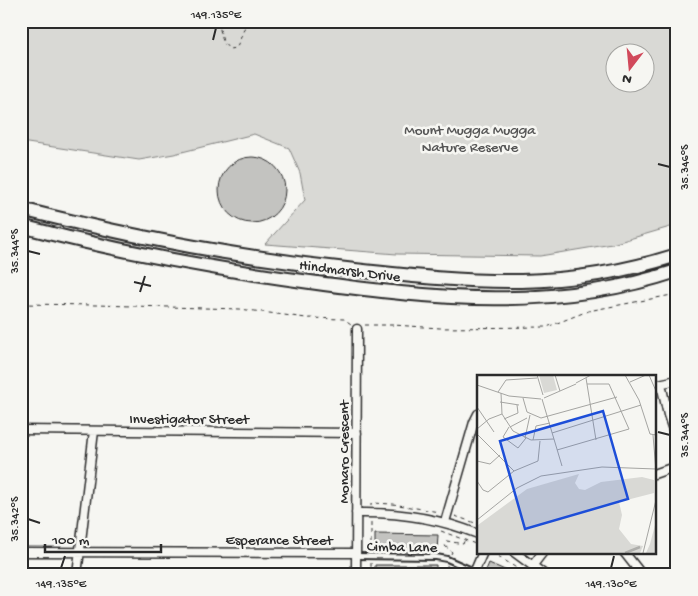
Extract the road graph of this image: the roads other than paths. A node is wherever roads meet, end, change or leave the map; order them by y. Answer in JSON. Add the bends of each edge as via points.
{"nodes":[{"id":1,"x":21,"y":209,"type":"edge"},
{"id":2,"x":21,"y":226,"type":"edge"},
{"id":3,"x":677,"y":255,"type":"edge"},
{"id":4,"x":677,"y":271,"type":"edge"},
{"id":5,"x":358,"y":329,"type":"road end"},
{"id":6,"x":677,"y":380,"type":"edge"},
{"id":7,"x":658,"y":384,"type":"edge"},
{"id":8,"x":477,"y":416,"type":"edge"},
{"id":9,"x":21,"y":430,"type":"edge"},
{"id":10,"x":94,"y":431,"type":"junction"},
{"id":11,"x":357,"y":433,"type":"junction"},
{"id":12,"x":677,"y":442,"type":"edge"},
{"id":13,"x":677,"y":466,"type":"edge"},
{"id":14,"x":656,"y":473,"type":"edge"},
{"id":15,"x":356,"y":513,"type":"junction"},
{"id":16,"x":445,"y":522,"type":"junction"},
{"id":17,"x":477,"y":534,"type":"edge"},
{"id":18,"x":21,"y":552,"type":"edge"},
{"id":19,"x":79,"y":552,"type":"junction"},
{"id":20,"x":482,"y":554,"type":"edge"},
{"id":21,"x":516,"y":554,"type":"edge"},
{"id":22,"x":543,"y":554,"type":"edge"},
{"id":23,"x":626,"y":554,"type":"edge"},
{"id":24,"x":356,"y":555,"type":"junction"},
{"id":25,"x":535,"y":570,"type":"edge"},
{"id":26,"x":474,"y":573,"type":"edge"},
{"id":27,"x":77,"y":575,"type":"edge"},
{"id":28,"x":356,"y":575,"type":"edge"},
{"id":29,"x":544,"y":575,"type":"edge"},
{"id":30,"x":642,"y":575,"type":"edge"}],
"edges":[{"from":1,"to":3,"type":"main road","name":"Hindmarsh Drive","via":[[218,251],[328,267],[457,280],[570,278],[621,270]]},
{"from":2,"to":4,"type":"main road","name":"Hindmarsh Drive","via":[[240,272],[366,289],[462,297],[519,299],[572,295]]},
{"from":5,"to":11,"type":"street","name":"Monaro Crescent"},
{"from":6,"to":7,"type":"street"},
{"from":7,"to":12,"type":"street"},
{"from":8,"to":16,"type":"street"},
{"from":9,"to":10,"type":"street","name":"Investigator Street"},
{"from":10,"to":11,"type":"street","name":"Investigator Street"},
{"from":10,"to":19,"type":"street"},
{"from":11,"to":15,"type":"street","name":"Monaro Crescent"},
{"from":13,"to":14,"type":"street"},
{"from":15,"to":16,"type":"street","via":[[410,515]]},
{"from":15,"to":24,"type":"street","name":"Monaro Crescent"},
{"from":16,"to":17,"type":"street"},
{"from":18,"to":19,"type":"street","name":"Esperance Street"},
{"from":19,"to":24,"type":"street","name":"Esperance Street"},
{"from":19,"to":27,"type":"street"},
{"from":20,"to":26,"type":"street"},
{"from":21,"to":25,"type":"street"},
{"from":22,"to":25,"type":"street"},
{"from":23,"to":30,"type":"street"},
{"from":24,"to":26,"type":"lane","name":"Cimba Lane","via":[[443,558]]},
{"from":24,"to":28,"type":"street","name":"Monaro Crescent"},
{"from":25,"to":29,"type":"street"}]}
